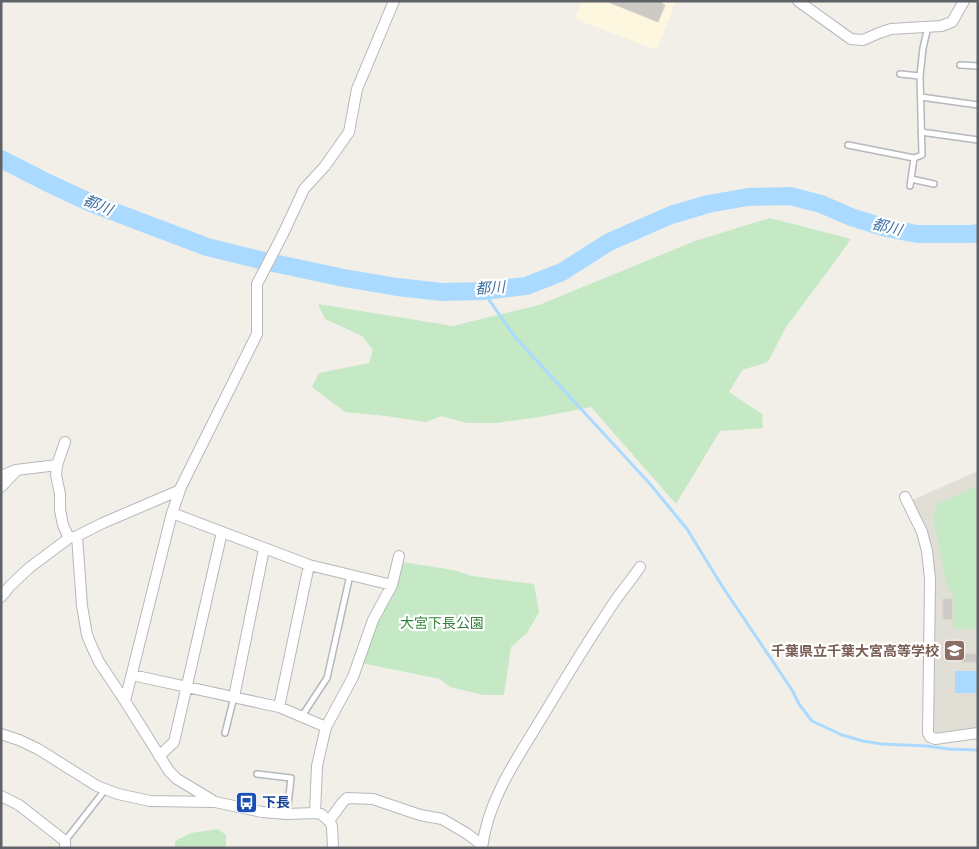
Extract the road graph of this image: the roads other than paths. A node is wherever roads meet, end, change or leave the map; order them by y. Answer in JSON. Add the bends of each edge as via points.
{"nodes":[{"id":1,"x":394,"y":1,"type":"edge"},
{"id":2,"x":798,"y":1,"type":"edge"},
{"id":3,"x":964,"y":1,"type":"edge"},
{"id":4,"x":928,"y":27,"type":"junction"},
{"id":5,"x":960,"y":65,"type":"dead end"},
{"id":6,"x":978,"y":66,"type":"edge"},
{"id":7,"x":900,"y":74,"type":"dead end"},
{"id":8,"x":920,"y":76,"type":"junction"},
{"id":9,"x":921,"y":97,"type":"junction"},
{"id":10,"x":978,"y":104,"type":"edge"},
{"id":11,"x":921,"y":132,"type":"junction"},
{"id":12,"x":978,"y":140,"type":"edge"},
{"id":13,"x":848,"y":146,"type":"dead end"},
{"id":14,"x":914,"y":158,"type":"junction"},
{"id":15,"x":911,"y":179,"type":"junction"},
{"id":16,"x":934,"y":184,"type":"dead end"},
{"id":17,"x":910,"y":186,"type":"dead end"},
{"id":18,"x":65,"y":442,"type":"dead end"},
{"id":19,"x":57,"y":465,"type":"junction"},
{"id":20,"x":16,"y":470,"type":"junction"},
{"id":21,"x":1,"y":476,"type":"edge"},
{"id":22,"x":1,"y":487,"type":"edge"},
{"id":23,"x":180,"y":490,"type":"junction"},
{"id":24,"x":905,"y":497,"type":"dead end"},
{"id":25,"x":172,"y":513,"type":"junction"},
{"id":26,"x":222,"y":532,"type":"junction"},
{"id":27,"x":73,"y":537,"type":"junction"},
{"id":28,"x":264,"y":549,"type":"junction"},
{"id":29,"x":399,"y":556,"type":"dead end"},
{"id":30,"x":309,"y":565,"type":"junction"},
{"id":31,"x":640,"y":567,"type":"dead end"},
{"id":32,"x":350,"y":575,"type":"junction"},
{"id":33,"x":6,"y":583,"type":"edge"},
{"id":34,"x":392,"y":585,"type":"junction"},
{"id":35,"x":1,"y":597,"type":"edge"},
{"id":36,"x":132,"y":675,"type":"junction"},
{"id":37,"x":186,"y":687,"type":"junction"},
{"id":38,"x":234,"y":697,"type":"junction"},
{"id":39,"x":126,"y":701,"type":"junction"},
{"id":40,"x":279,"y":707,"type":"junction"},
{"id":41,"x":301,"y":717,"type":"junction"},
{"id":42,"x":326,"y":727,"type":"junction"},
{"id":43,"x":225,"y":733,"type":"dead end"},
{"id":44,"x":978,"y":733,"type":"edge"},
{"id":45,"x":1,"y":734,"type":"edge"},
{"id":46,"x":159,"y":756,"type":"junction"},
{"id":47,"x":257,"y":774,"type":"dead end"},
{"id":48,"x":105,"y":790,"type":"junction"},
{"id":49,"x":1,"y":796,"type":"edge"},
{"id":50,"x":215,"y":802,"type":"junction"},
{"id":51,"x":315,"y":813,"type":"junction"},
{"id":52,"x":287,"y":814,"type":"junction"},
{"id":53,"x":330,"y":821,"type":"junction"},
{"id":54,"x":65,"y":844,"type":"edge"},
{"id":55,"x":482,"y":846,"type":"edge"},
{"id":56,"x":334,"y":848,"type":"edge"}],
"edges":[{"from":1,"to":23,"type":"street","via":[[357,89],[349,132],[304,189],[257,284],[257,334]]},
{"from":2,"to":4,"type":"street","via":[[851,39],[863,40],[890,29]]},
{"from":3,"to":4,"type":"street","via":[[952,22]]},
{"from":4,"to":8,"type":"lane"},
{"from":5,"to":6,"type":"lane"},
{"from":7,"to":8,"type":"lane"},
{"from":8,"to":9,"type":"lane"},
{"from":9,"to":10,"type":"lane"},
{"from":9,"to":11,"type":"lane"},
{"from":11,"to":12,"type":"lane"},
{"from":11,"to":14,"type":"lane","via":[[922,155]]},
{"from":13,"to":14,"type":"lane"},
{"from":14,"to":15,"type":"lane"},
{"from":15,"to":16,"type":"lane"},
{"from":15,"to":17,"type":"lane"},
{"from":18,"to":19,"type":"street"},
{"from":19,"to":20,"type":"street"},
{"from":19,"to":27,"type":"street","via":[[61,517]]},
{"from":20,"to":21,"type":"street"},
{"from":20,"to":22,"type":"street"},
{"from":23,"to":25,"type":"street"},
{"from":23,"to":27,"type":"street"},
{"from":24,"to":44,"type":"street","via":[[922,532],[930,579],[928,733],[935,739]]},
{"from":25,"to":26,"type":"street"},
{"from":25,"to":36,"type":"street"},
{"from":26,"to":28,"type":"street"},
{"from":26,"to":37,"type":"street"},
{"from":27,"to":33,"type":"street"},
{"from":27,"to":39,"type":"street","via":[[87,635],[99,662]]},
{"from":28,"to":30,"type":"street"},
{"from":28,"to":38,"type":"street"},
{"from":29,"to":34,"type":"street"},
{"from":30,"to":32,"type":"street"},
{"from":30,"to":40,"type":"street"},
{"from":31,"to":55,"type":"street","via":[[586,646],[512,767],[494,804]]},
{"from":32,"to":34,"type":"street"},
{"from":32,"to":41,"type":"lane","via":[[327,678]]},
{"from":33,"to":35,"type":"street"},
{"from":34,"to":42,"type":"street","via":[[373,620],[353,677]]},
{"from":36,"to":37,"type":"street"},
{"from":36,"to":39,"type":"street"},
{"from":37,"to":38,"type":"street"},
{"from":37,"to":46,"type":"street","via":[[174,742]]},
{"from":38,"to":40,"type":"street"},
{"from":38,"to":43,"type":"lane"},
{"from":39,"to":46,"type":"street"},
{"from":40,"to":41,"type":"street"},
{"from":41,"to":42,"type":"street"},
{"from":42,"to":51,"type":"street","via":[[317,766]]},
{"from":45,"to":48,"type":"street","via":[[38,749]]},
{"from":46,"to":50,"type":"street","via":[[176,779]]},
{"from":47,"to":52,"type":"lane","via":[[291,778]]},
{"from":48,"to":50,"type":"street","via":[[150,801]]},
{"from":48,"to":54,"type":"lane"},
{"from":49,"to":54,"type":"street","via":[[19,805]]},
{"from":50,"to":52,"type":"street"},
{"from":51,"to":52,"type":"street"},
{"from":51,"to":53,"type":"street"},
{"from":53,"to":55,"type":"street","via":[[348,798],[373,799],[442,819]]},
{"from":53,"to":56,"type":"street"}]}
